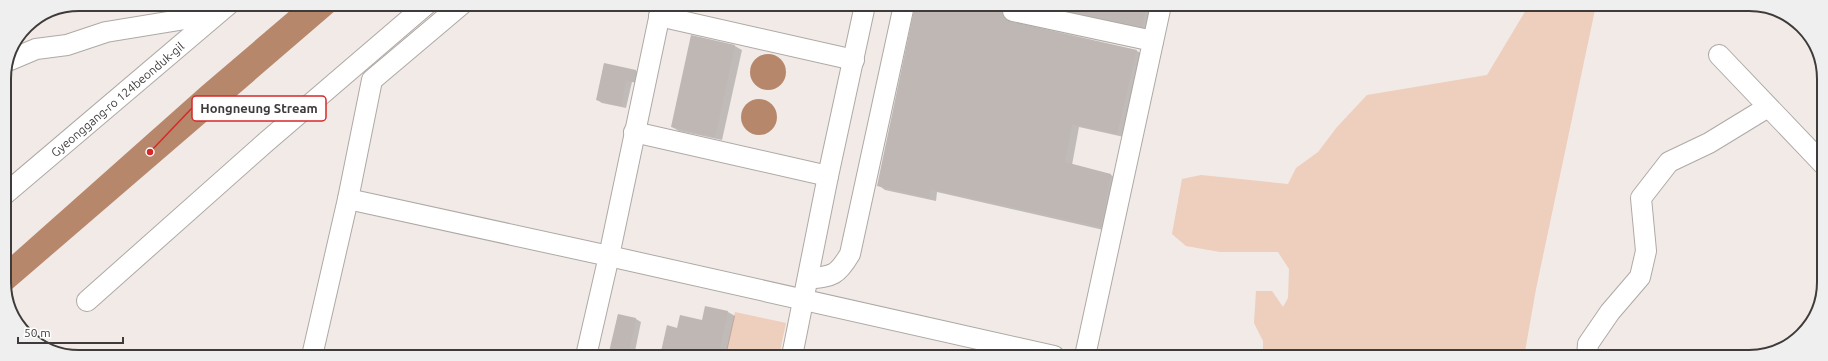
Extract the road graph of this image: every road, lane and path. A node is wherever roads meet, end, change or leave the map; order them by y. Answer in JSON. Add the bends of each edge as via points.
{"nodes":[{"id":1,"x":212,"y":11,"type":"edge"},
{"id":2,"x":220,"y":11,"type":"edge"},
{"id":3,"x":419,"y":11,"type":"edge"},
{"id":4,"x":454,"y":11,"type":"edge"},
{"id":5,"x":660,"y":11,"type":"edge"},
{"id":6,"x":664,"y":11,"type":"edge"},
{"id":7,"x":864,"y":11,"type":"edge"},
{"id":8,"x":903,"y":11,"type":"edge"},
{"id":9,"x":1029,"y":11,"type":"edge"},
{"id":10,"x":1160,"y":11,"type":"edge"},
{"id":11,"x":1153,"y":41,"type":"junction"},
{"id":12,"x":1719,"y":55,"type":"dead end"},
{"id":13,"x":14,"y":58,"type":"edge"},
{"id":14,"x":854,"y":60,"type":"junction"},
{"id":15,"x":1768,"y":107,"type":"junction"},
{"id":16,"x":634,"y":132,"type":"junction"},
{"id":17,"x":1817,"y":158,"type":"edge"},
{"id":18,"x":828,"y":176,"type":"junction"},
{"id":19,"x":11,"y":189,"type":"edge"},
{"id":20,"x":348,"y":199,"type":"junction"},
{"id":21,"x":608,"y":256,"type":"junction"},
{"id":22,"x":808,"y":279,"type":"junction"},
{"id":23,"x":804,"y":299,"type":"junction"},
{"id":24,"x":87,"y":301,"type":"dead end"},
{"id":25,"x":313,"y":350,"type":"edge"},
{"id":26,"x":587,"y":350,"type":"edge"},
{"id":27,"x":793,"y":350,"type":"edge"},
{"id":28,"x":1009,"y":350,"type":"edge"},
{"id":29,"x":1086,"y":350,"type":"edge"},
{"id":30,"x":1588,"y":350,"type":"edge"}],
"edges":[{"from":1,"to":13,"type":"street","via":[[106,32],[67,45],[36,49]]},
{"from":2,"to":19,"type":"street","name":"Gyeonggang-ro 124beonduk-gil"},
{"from":3,"to":24,"type":"street"},
{"from":4,"to":20,"type":"street","via":[[372,80]]},
{"from":5,"to":16,"type":"street"},
{"from":6,"to":14,"type":"street"},
{"from":7,"to":14,"type":"street"},
{"from":8,"to":22,"type":"street","via":[[850,254],[840,270],[828,277]]},
{"from":9,"to":11,"type":"street"},
{"from":10,"to":11,"type":"street"},
{"from":11,"to":29,"type":"street"},
{"from":12,"to":15,"type":"street"},
{"from":14,"to":18,"type":"street"},
{"from":15,"to":17,"type":"street"},
{"from":15,"to":30,"type":"street","via":[[1669,162],[1641,198],[1646,251],[1640,277],[1610,312],[1588,344]]},
{"from":16,"to":18,"type":"street"},
{"from":16,"to":21,"type":"street"},
{"from":18,"to":22,"type":"street"},
{"from":20,"to":21,"type":"street"},
{"from":20,"to":25,"type":"street"},
{"from":21,"to":23,"type":"street"},
{"from":21,"to":26,"type":"street"},
{"from":22,"to":23,"type":"street"},
{"from":23,"to":27,"type":"street"},
{"from":23,"to":28,"type":"street"}]}
